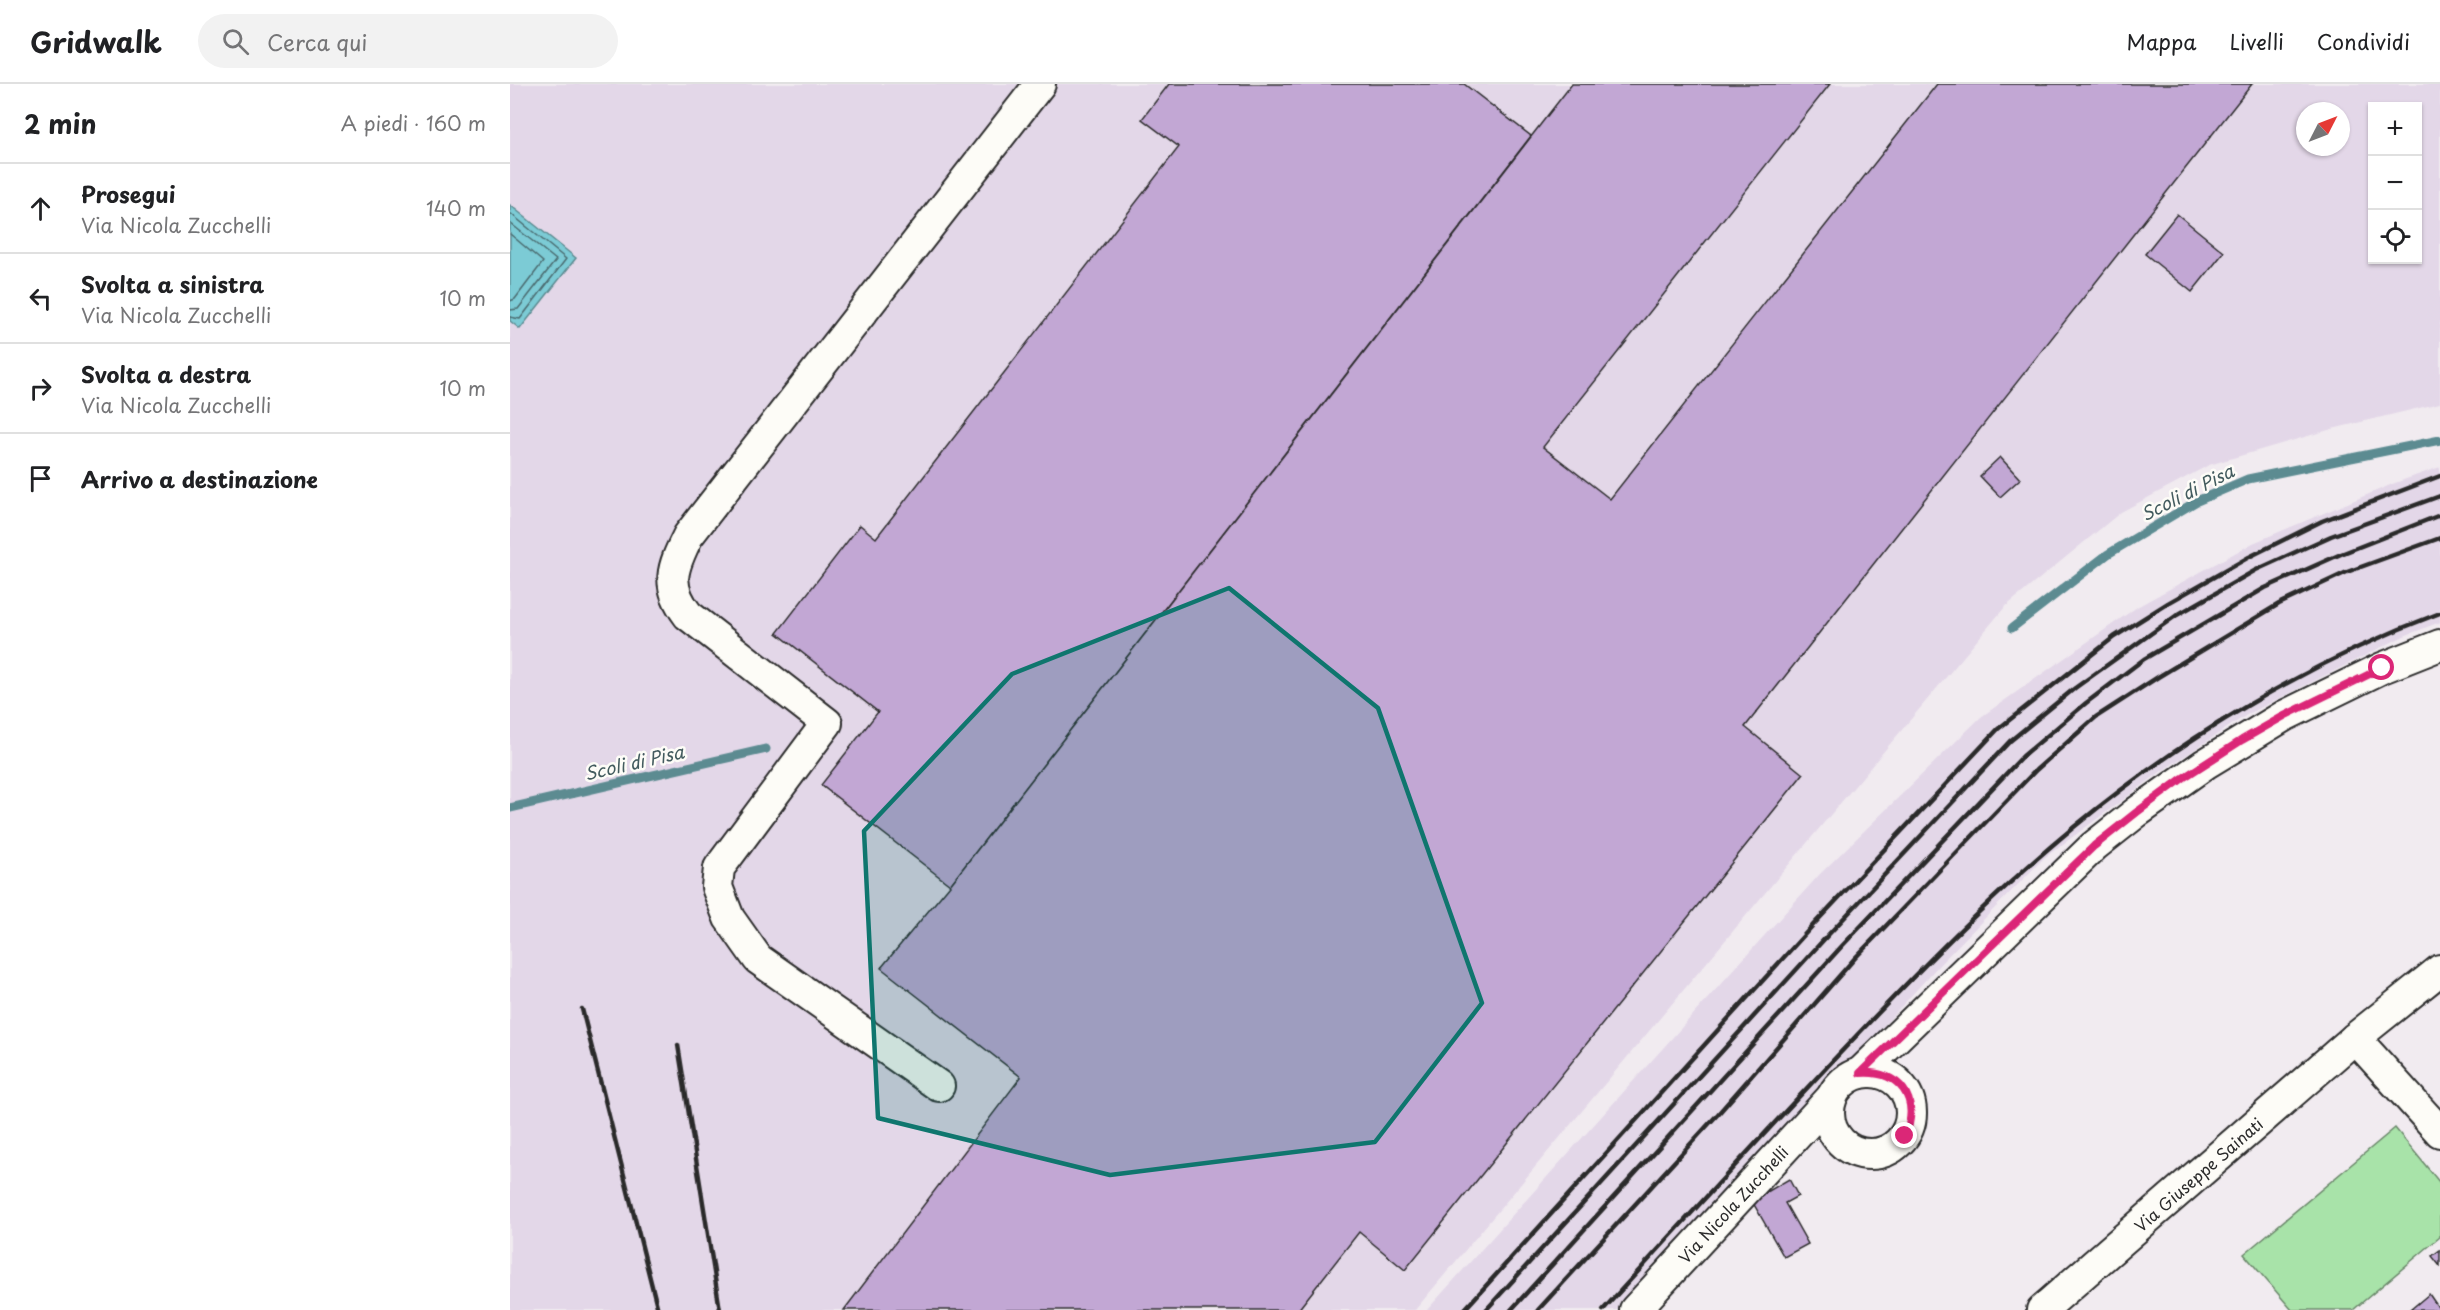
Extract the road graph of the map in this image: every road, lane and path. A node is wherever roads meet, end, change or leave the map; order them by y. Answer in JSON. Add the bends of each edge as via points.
{"nodes":[{"id":1,"x":1040,"y":84,"type":"edge"},
{"id":2,"x":2440,"y":645,"type":"edge"},
{"id":3,"x":2440,"y":970,"type":"edge"},
{"id":4,"x":2355,"y":1038,"type":"junction"},
{"id":5,"x":1860,"y":1073,"type":"junction"},
{"id":6,"x":939,"y":1086,"type":"dead end"},
{"id":7,"x":1831,"y":1098,"type":"junction"},
{"id":8,"x":2440,"y":1132,"type":"edge"},
{"id":9,"x":1635,"y":1310,"type":"edge"},
{"id":10,"x":2042,"y":1310,"type":"edge"}],
"edges":[{"from":1,"to":6,"type":"street","via":[[688,536],[672,577],[677,598],[688,615],[827,723],[719,868],[717,886],[729,918],[758,959]]},
{"from":2,"to":5,"type":"street","name":"Via Nicola Zucchelli","via":[[2382,668],[2284,716],[2164,792],[2094,846]]},
{"from":3,"to":4,"type":"street","name":"Via Giuseppe Sainati"},
{"from":4,"to":8,"type":"street"},
{"from":4,"to":10,"type":"street","name":"Via Giuseppe Sainati"},
{"from":5,"to":7,"type":"street","name":"Via Nicola Zucchelli","via":[[1848,1078]]},
{"from":5,"to":7,"type":"street","via":[[1887,1075],[1907,1095],[1910,1123],[1895,1146],[1869,1155],[1845,1146],[1830,1124]]},
{"from":7,"to":9,"type":"street","name":"Via Nicola Zucchelli"}]}
